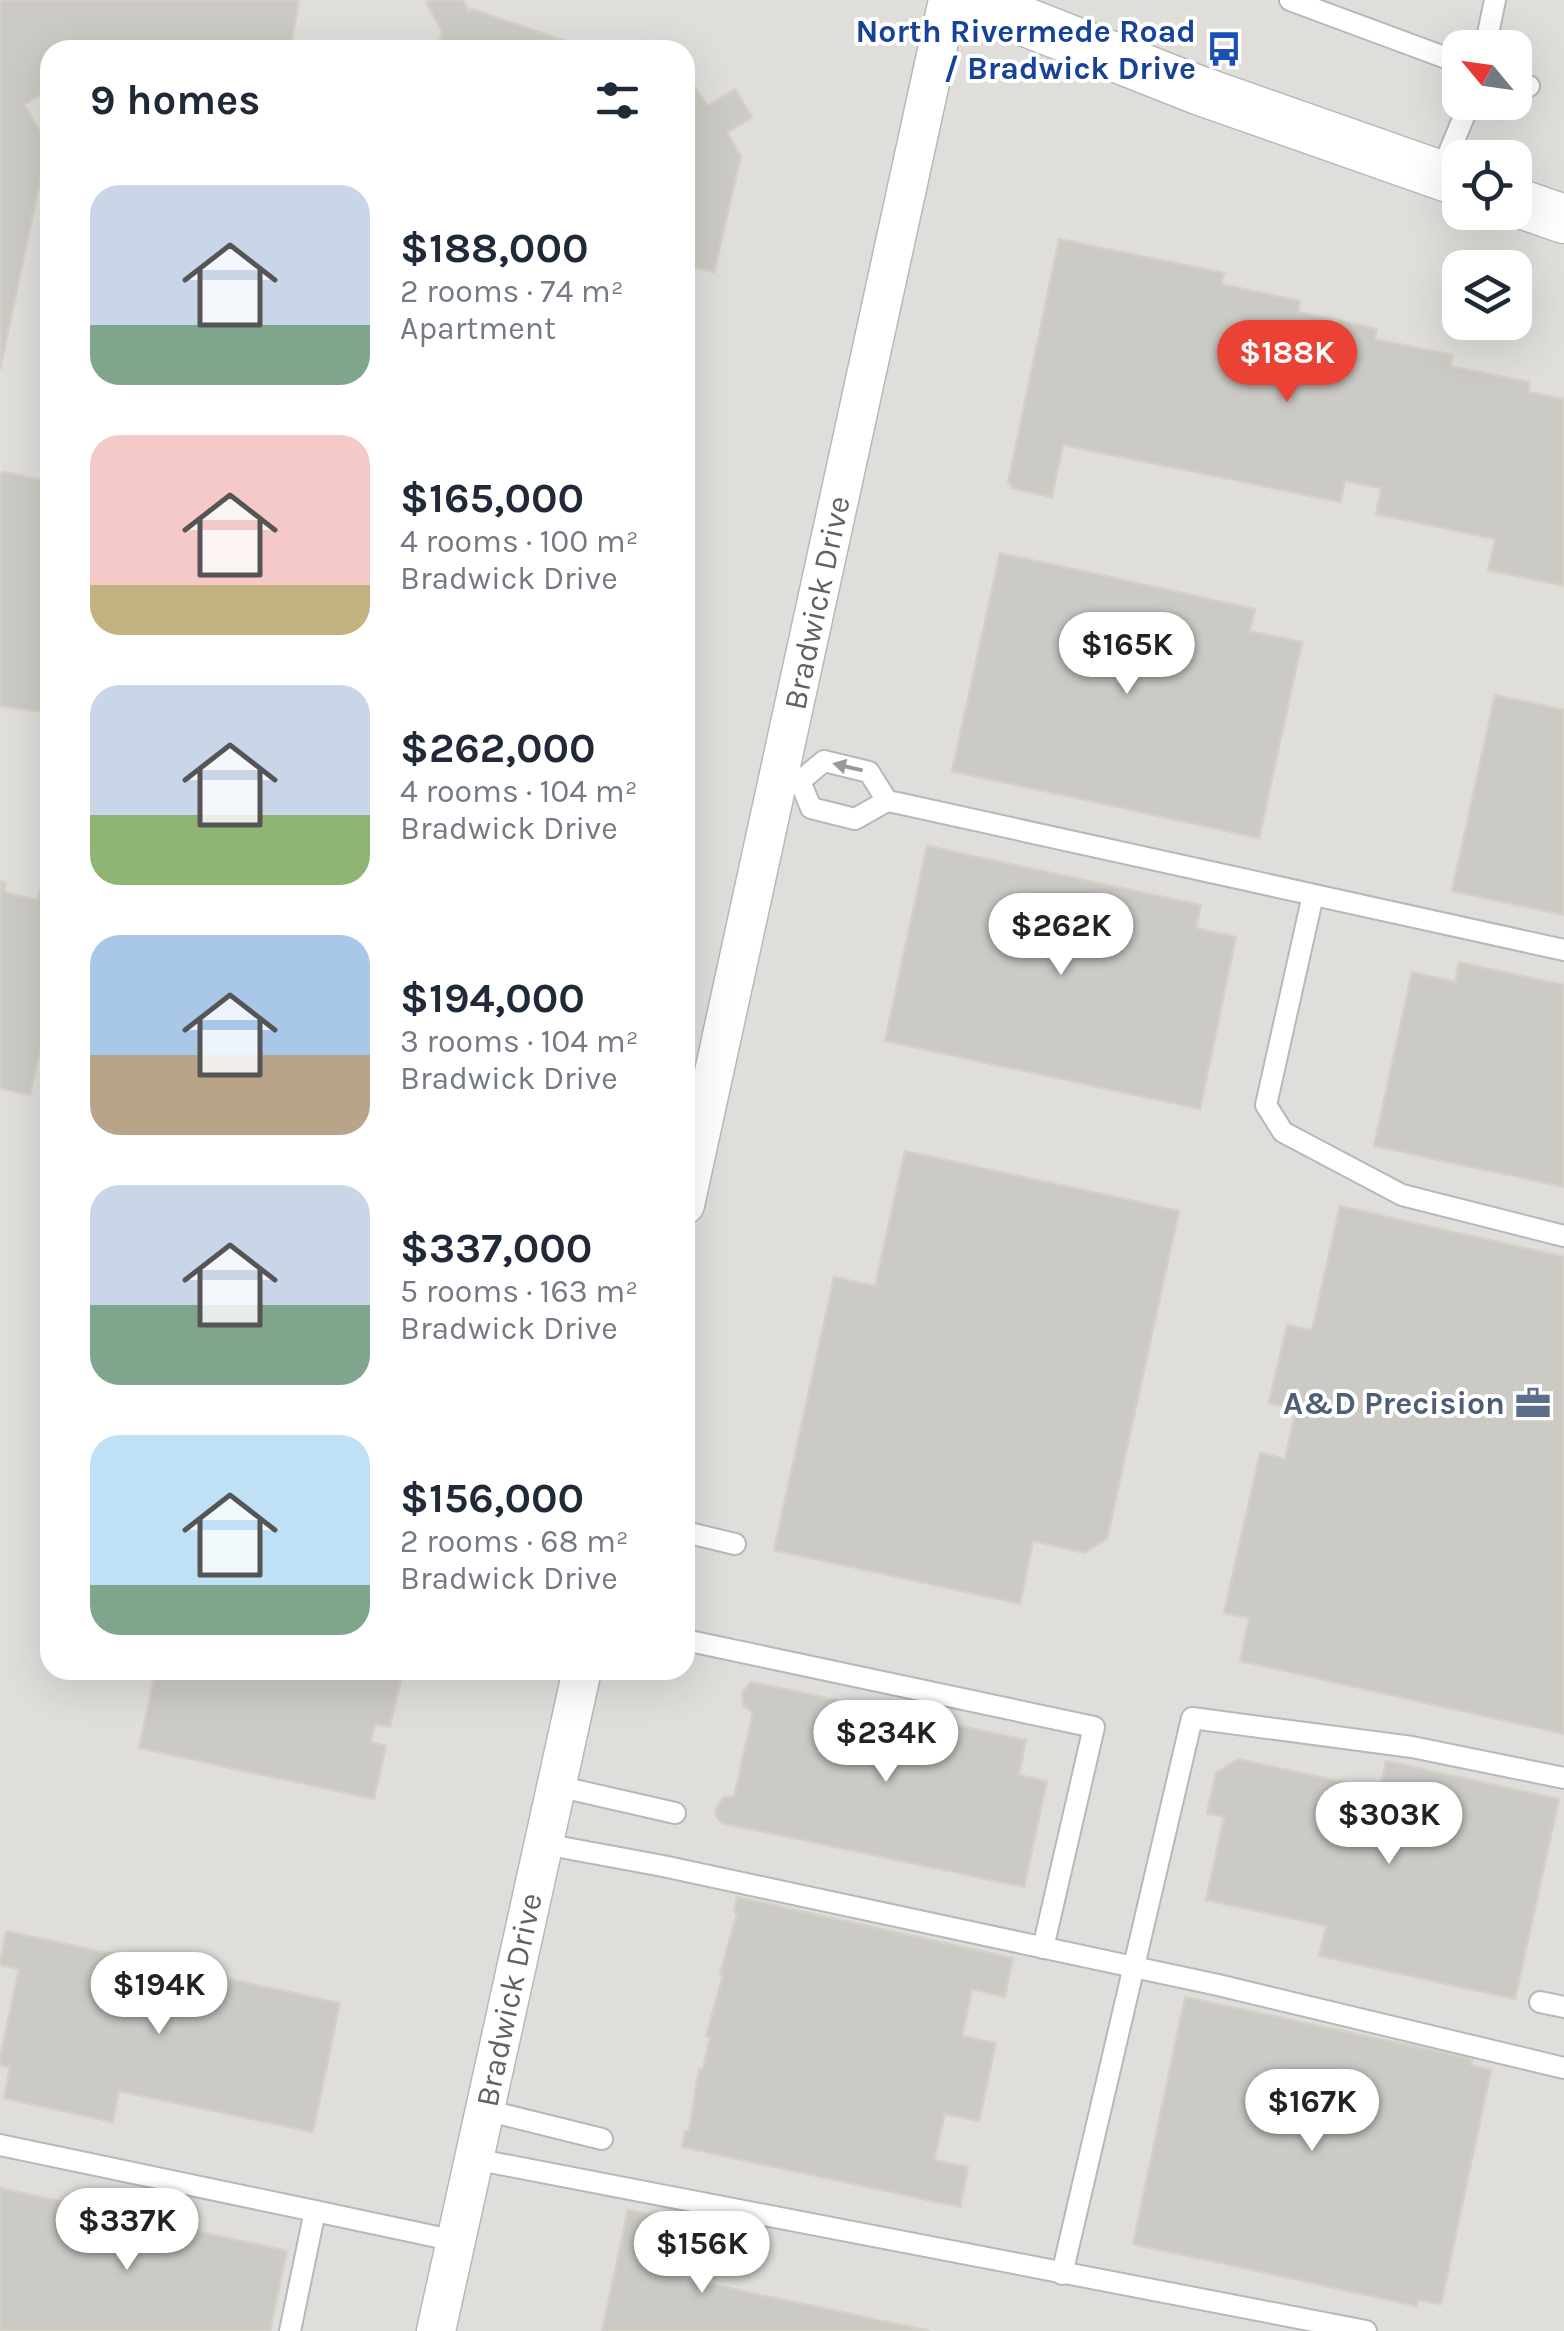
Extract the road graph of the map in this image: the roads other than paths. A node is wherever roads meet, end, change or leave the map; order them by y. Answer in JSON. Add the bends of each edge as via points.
{"nodes":[{"id":1,"x":948,"y":0,"type":"edge"},
{"id":2,"x":970,"y":0,"type":"edge"},
{"id":3,"x":1290,"y":0,"type":"edge"},
{"id":4,"x":1495,"y":0,"type":"edge"},
{"id":5,"x":1489,"y":30,"type":"edge"},
{"id":6,"x":1442,"y":56,"type":"edge"},
{"id":7,"x":1442,"y":176,"type":"edge"},
{"id":8,"x":1532,"y":208,"type":"edge"},
{"id":9,"x":1564,"y":219,"type":"edge"},
{"id":10,"x":789,"y":779,"type":"junction"},
{"id":11,"x":887,"y":801,"type":"junction"},
{"id":12,"x":1313,"y":895,"type":"junction"},
{"id":13,"x":1564,"y":950,"type":"edge"},
{"id":14,"x":695,"y":1164,"type":"edge"},
{"id":15,"x":1564,"y":1236,"type":"edge"},
{"id":16,"x":695,"y":1534,"type":"edge"},
{"id":17,"x":735,"y":1544,"type":"dead end"},
{"id":18,"x":695,"y":1642,"type":"edge"},
{"id":19,"x":580,"y":1680,"type":"edge"},
{"id":20,"x":1564,"y":1778,"type":"edge"},
{"id":21,"x":557,"y":1786,"type":"junction"},
{"id":22,"x":675,"y":1813,"type":"dead end"},
{"id":23,"x":544,"y":1844,"type":"junction"},
{"id":24,"x":1043,"y":1948,"type":"junction"},
{"id":25,"x":1134,"y":1967,"type":"junction"},
{"id":26,"x":1540,"y":2002,"type":"dead end"},
{"id":27,"x":1564,"y":2007,"type":"edge"},
{"id":28,"x":1564,"y":2068,"type":"edge"},
{"id":29,"x":485,"y":2110,"type":"junction"},
{"id":30,"x":602,"y":2139,"type":"dead end"},
{"id":31,"x":0,"y":2145,"type":"edge"},
{"id":32,"x":474,"y":2160,"type":"junction"},
{"id":33,"x":315,"y":2211,"type":"junction"},
{"id":34,"x":456,"y":2241,"type":"junction"},
{"id":35,"x":1062,"y":2274,"type":"junction"},
{"id":36,"x":290,"y":2331,"type":"edge"},
{"id":37,"x":436,"y":2331,"type":"edge"},
{"id":38,"x":1366,"y":2331,"type":"edge"}],
"edges":[{"from":1,"to":10,"type":"street","name":"Bradwick Drive"},
{"from":2,"to":7,"type":"street"},
{"from":3,"to":6,"type":"lane"},
{"from":4,"to":5,"type":"lane"},
{"from":8,"to":9,"type":"street"},
{"from":10,"to":11,"type":"lane","via":[[811,808],[840,815],[855,818]]},
{"from":11,"to":10,"type":"lane","one_way":true,"via":[[869,772],[824,761]]},
{"from":10,"to":14,"type":"street","name":"Bradwick Drive"},
{"from":11,"to":12,"type":"lane"},
{"from":12,"to":13,"type":"lane"},
{"from":12,"to":15,"type":"lane","via":[[1266,1105],[1284,1132],[1402,1194]]},
{"from":16,"to":17,"type":"lane"},
{"from":18,"to":24,"type":"lane","via":[[1094,1727]]},
{"from":19,"to":21,"type":"street","name":"Bradwick Drive"},
{"from":20,"to":25,"type":"lane","via":[[1412,1747],[1192,1718]]},
{"from":21,"to":22,"type":"lane"},
{"from":21,"to":23,"type":"street","name":"Bradwick Drive"},
{"from":23,"to":24,"type":"lane"},
{"from":23,"to":29,"type":"street","name":"Bradwick Drive"},
{"from":24,"to":25,"type":"lane"},
{"from":25,"to":28,"type":"lane"},
{"from":25,"to":35,"type":"lane"},
{"from":26,"to":27,"type":"lane"},
{"from":29,"to":30,"type":"lane"},
{"from":29,"to":32,"type":"street","name":"Bradwick Drive"},
{"from":31,"to":33,"type":"lane"},
{"from":32,"to":34,"type":"street","name":"Bradwick Drive"},
{"from":32,"to":35,"type":"lane"},
{"from":33,"to":34,"type":"lane"},
{"from":33,"to":36,"type":"lane"},
{"from":34,"to":37,"type":"street","name":"Bradwick Drive"},
{"from":35,"to":38,"type":"lane"}]}
